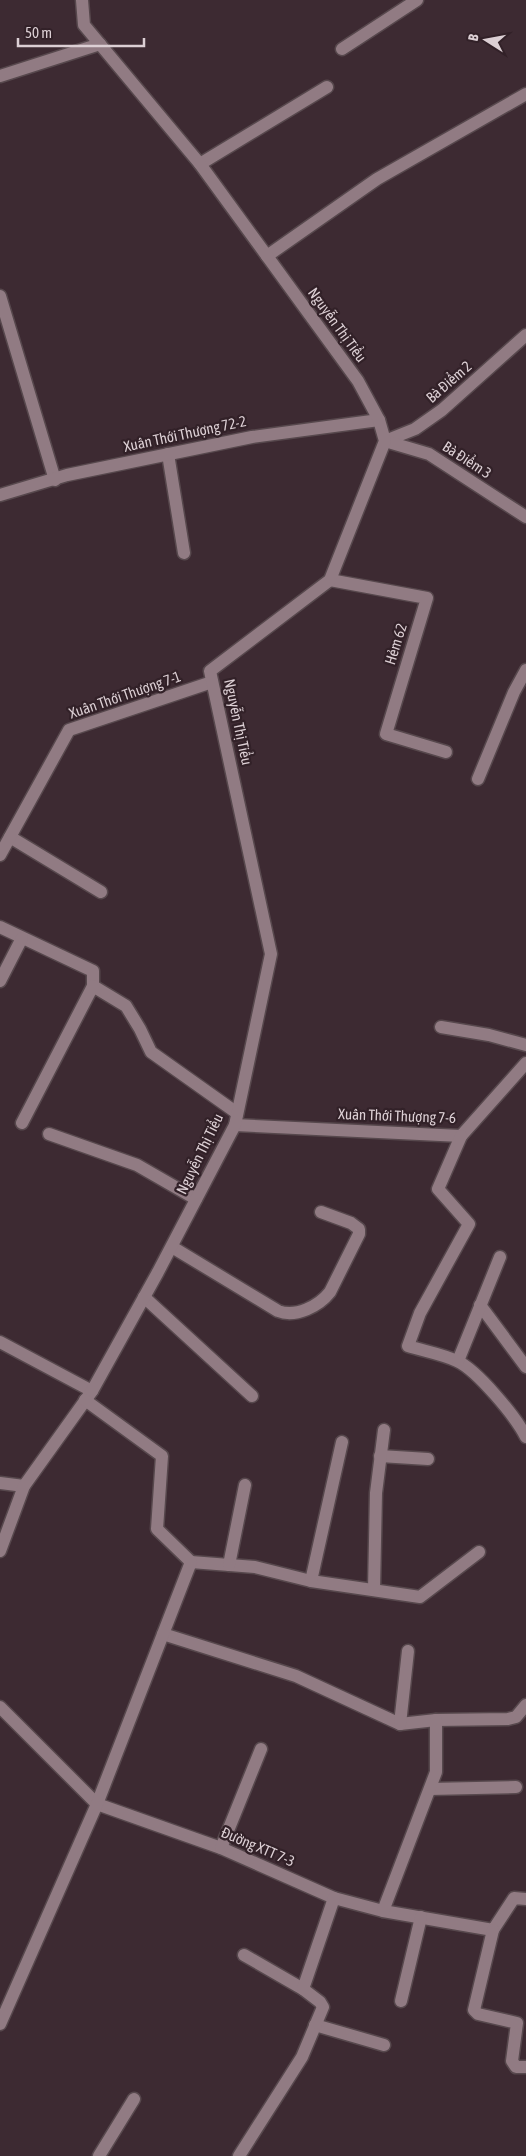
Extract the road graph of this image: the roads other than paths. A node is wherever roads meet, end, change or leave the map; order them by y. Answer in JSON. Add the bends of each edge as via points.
{"nodes":[{"id":1,"x":82,"y":0,"type":"edge"},
{"id":2,"x":417,"y":0,"type":"edge"},
{"id":3,"x":100,"y":44,"type":"junction"},
{"id":4,"x":342,"y":48,"type":"dead end"},
{"id":5,"x":0,"y":76,"type":"edge"},
{"id":6,"x":327,"y":86,"type":"dead end"},
{"id":7,"x":526,"y":94,"type":"edge"},
{"id":8,"x":200,"y":164,"type":"junction"},
{"id":9,"x":267,"y":256,"type":"junction"},
{"id":10,"x":0,"y":296,"type":"edge"},
{"id":11,"x":526,"y":335,"type":"edge"},
{"id":12,"x":379,"y":420,"type":"junction"},
{"id":13,"x":385,"y":442,"type":"junction"},
{"id":14,"x":168,"y":454,"type":"junction"},
{"id":15,"x":55,"y":480,"type":"junction"},
{"id":16,"x":0,"y":496,"type":"edge"},
{"id":17,"x":526,"y":517,"type":"edge"},
{"id":18,"x":184,"y":553,"type":"dead end"},
{"id":19,"x":330,"y":580,"type":"junction"},
{"id":20,"x":526,"y":670,"type":"edge"},
{"id":21,"x":212,"y":682,"type":"junction"},
{"id":22,"x":446,"y":752,"type":"dead end"},
{"id":23,"x":478,"y":779,"type":"dead end"},
{"id":24,"x":10,"y":837,"type":"junction"},
{"id":25,"x":0,"y":856,"type":"edge"},
{"id":26,"x":101,"y":892,"type":"dead end"},
{"id":27,"x":0,"y":927,"type":"edge"},
{"id":28,"x":22,"y":938,"type":"junction"},
{"id":29,"x":0,"y":981,"type":"edge"},
{"id":30,"x":93,"y":986,"type":"junction"},
{"id":31,"x":441,"y":1027,"type":"dead end"},
{"id":32,"x":526,"y":1045,"type":"edge"},
{"id":33,"x":526,"y":1063,"type":"edge"},
{"id":34,"x":236,"y":1119,"type":"junction"},
{"id":35,"x":22,"y":1123,"type":"dead end"},
{"id":36,"x":49,"y":1134,"type":"dead end"},
{"id":37,"x":461,"y":1136,"type":"junction"},
{"id":38,"x":196,"y":1199,"type":"junction"},
{"id":39,"x":321,"y":1212,"type":"dead end"},
{"id":40,"x":172,"y":1246,"type":"junction"},
{"id":41,"x":500,"y":1257,"type":"dead end"},
{"id":42,"x":144,"y":1297,"type":"junction"},
{"id":43,"x":480,"y":1305,"type":"junction"},
{"id":44,"x":0,"y":1342,"type":"edge"},
{"id":45,"x":458,"y":1361,"type":"junction"},
{"id":46,"x":526,"y":1367,"type":"edge"},
{"id":47,"x":88,"y":1395,"type":"junction"},
{"id":48,"x":252,"y":1396,"type":"dead end"},
{"id":49,"x":384,"y":1430,"type":"dead end"},
{"id":50,"x":526,"y":1437,"type":"edge"},
{"id":51,"x":342,"y":1442,"type":"dead end"},
{"id":52,"x":380,"y":1456,"type":"junction"},
{"id":53,"x":428,"y":1459,"type":"dead end"},
{"id":54,"x":0,"y":1483,"type":"edge"},
{"id":55,"x":246,"y":1485,"type":"dead end"},
{"id":56,"x":24,"y":1486,"type":"junction"},
{"id":57,"x":0,"y":1551,"type":"edge"},
{"id":58,"x":478,"y":1552,"type":"dead end"},
{"id":59,"x":191,"y":1562,"type":"junction"},
{"id":60,"x":228,"y":1565,"type":"junction"},
{"id":61,"x":311,"y":1580,"type":"junction"},
{"id":62,"x":374,"y":1589,"type":"junction"},
{"id":63,"x":163,"y":1634,"type":"junction"},
{"id":64,"x":408,"y":1651,"type":"dead end"},
{"id":65,"x":526,"y":1705,"type":"edge"},
{"id":66,"x":0,"y":1707,"type":"edge"},
{"id":67,"x":436,"y":1720,"type":"junction"},
{"id":68,"x":400,"y":1724,"type":"junction"},
{"id":69,"x":261,"y":1749,"type":"dead end"},
{"id":70,"x":516,"y":1787,"type":"dead end"},
{"id":71,"x":430,"y":1789,"type":"junction"},
{"id":72,"x":97,"y":1804,"type":"junction"},
{"id":73,"x":221,"y":1848,"type":"junction"},
{"id":74,"x":334,"y":1898,"type":"junction"},
{"id":75,"x":526,"y":1898,"type":"edge"},
{"id":76,"x":383,"y":1911,"type":"junction"},
{"id":77,"x":421,"y":1917,"type":"junction"},
{"id":78,"x":493,"y":1930,"type":"junction"},
{"id":79,"x":244,"y":1955,"type":"dead end"},
{"id":80,"x":303,"y":1989,"type":"junction"},
{"id":81,"x":402,"y":2001,"type":"dead end"},
{"id":82,"x":0,"y":2024,"type":"edge"},
{"id":83,"x":315,"y":2025,"type":"junction"},
{"id":84,"x":384,"y":2045,"type":"dead end"},
{"id":85,"x":526,"y":2067,"type":"edge"},
{"id":86,"x":134,"y":2099,"type":"dead end"},
{"id":87,"x":99,"y":2156,"type":"edge"},
{"id":88,"x":239,"y":2156,"type":"edge"}],
"edges":[{"from":1,"to":3,"type":"street","name":"Nguyễn Thị Tiểu","via":[[84,25]]},
{"from":2,"to":4,"type":"street"},
{"from":3,"to":5,"type":"street"},
{"from":3,"to":8,"type":"street","name":"Nguyễn Thị Tiểu"},
{"from":6,"to":8,"type":"street"},
{"from":7,"to":9,"type":"street","via":[[377,179]]},
{"from":8,"to":9,"type":"street","name":"Nguyễn Thị Tiểu"},
{"from":9,"to":12,"type":"street","name":"Nguyễn Thị Tiểu","via":[[358,381]]},
{"from":10,"to":15,"type":"street"},
{"from":11,"to":13,"type":"street","name":"Bà Điểm 2","via":[[442,410],[415,429]]},
{"from":12,"to":13,"type":"street","name":"Nguyễn Thị Tiểu"},
{"from":12,"to":14,"type":"street","name":"Xuân Thới Thượng 72-2","via":[[252,437]]},
{"from":13,"to":17,"type":"street","name":"Bà Điểm 3","via":[[429,454]]},
{"from":13,"to":19,"type":"street"},
{"from":14,"to":15,"type":"street","name":"Xuân Thới Thượng 72-2"},
{"from":14,"to":18,"type":"street"},
{"from":15,"to":16,"type":"street","name":"Xuân Thới Thượng 72-2"},
{"from":19,"to":21,"type":"street","name":"Nguyễn Thị Tiểu","via":[[210,671]]},
{"from":19,"to":22,"type":"street","name":"Hẻm 62","via":[[427,598],[386,734]]},
{"from":20,"to":23,"type":"street"},
{"from":21,"to":24,"type":"street","name":"Xuân Thới Thượng 7-1","via":[[69,730]]},
{"from":21,"to":34,"type":"street","name":"Nguyễn Thị Tiểu","via":[[271,954]]},
{"from":24,"to":25,"type":"street","name":"Xuân Thới Thượng 7-1"},
{"from":24,"to":26,"type":"street"},
{"from":27,"to":28,"type":"street"},
{"from":28,"to":29,"type":"street"},
{"from":28,"to":30,"type":"street","via":[[93,972]]},
{"from":30,"to":34,"type":"street","via":[[126,1006],[151,1052]]},
{"from":30,"to":35,"type":"street"},
{"from":31,"to":32,"type":"street"},
{"from":33,"to":37,"type":"street","name":"Xuân Thới Thượng 7-6"},
{"from":34,"to":37,"type":"street","name":"Xuân Thới Thượng 7-6"},
{"from":34,"to":38,"type":"street","name":"Nguyễn Thị Tiểu"},
{"from":36,"to":38,"type":"street","via":[[136,1165]]},
{"from":37,"to":45,"type":"street","via":[[438,1189],[470,1224],[420,1313],[408,1346]]},
{"from":38,"to":40,"type":"street","name":"Nguyễn Thị Tiểu"},
{"from":39,"to":40,"type":"street","via":[[352,1223],[359,1234],[324,1300],[293,1314],[278,1311]]},
{"from":40,"to":42,"type":"street","name":"Nguyễn Thị Tiểu"},
{"from":41,"to":43,"type":"street"},
{"from":42,"to":47,"type":"street","name":"Nguyễn Thị Tiểu"},
{"from":42,"to":48,"type":"street"},
{"from":43,"to":45,"type":"street"},
{"from":43,"to":46,"type":"street"},
{"from":44,"to":47,"type":"street"},
{"from":45,"to":50,"type":"street","via":[[485,1383]]},
{"from":47,"to":56,"type":"street","name":"Nguyễn Thị Tiểu"},
{"from":47,"to":59,"type":"street","via":[[162,1456],[157,1529]]},
{"from":49,"to":52,"type":"street"},
{"from":51,"to":61,"type":"street"},
{"from":52,"to":53,"type":"street"},
{"from":52,"to":62,"type":"street"},
{"from":54,"to":56,"type":"street"},
{"from":55,"to":60,"type":"street"},
{"from":56,"to":57,"type":"street","name":"Nguyễn Thị Tiểu"},
{"from":58,"to":62,"type":"street","via":[[420,1597]]},
{"from":59,"to":60,"type":"street"},
{"from":59,"to":63,"type":"street"},
{"from":60,"to":61,"type":"street","via":[[255,1567]]},
{"from":61,"to":62,"type":"street"},
{"from":63,"to":68,"type":"street","via":[[296,1676]]},
{"from":63,"to":72,"type":"street"},
{"from":64,"to":68,"type":"street"},
{"from":65,"to":67,"type":"street","via":[[516,1717],[508,1719]]},
{"from":66,"to":72,"type":"street","name":"Đường XTT 7-3"},
{"from":67,"to":68,"type":"street"},
{"from":67,"to":71,"type":"street","via":[[436,1772]]},
{"from":69,"to":73,"type":"street"},
{"from":70,"to":71,"type":"street"},
{"from":71,"to":76,"type":"street"},
{"from":72,"to":73,"type":"street","name":"Đường XTT 7-3"},
{"from":72,"to":82,"type":"street"},
{"from":73,"to":74,"type":"street","name":"Đường XTT 7-3"},
{"from":74,"to":76,"type":"street","name":"Đường XTT 7-3"},
{"from":74,"to":80,"type":"street"},
{"from":75,"to":78,"type":"street","via":[[514,1898]]},
{"from":76,"to":77,"type":"street","name":"Đường XTT 7-3"},
{"from":77,"to":78,"type":"street","name":"Đường XTT 7-3"},
{"from":77,"to":81,"type":"street"},
{"from":78,"to":85,"type":"street","via":[[474,2010],[478,2014],[518,2023],[512,2061],[516,2067]]},
{"from":79,"to":80,"type":"street"},
{"from":80,"to":83,"type":"street","via":[[322,2004]]},
{"from":83,"to":84,"type":"street"},
{"from":83,"to":88,"type":"street","via":[[302,2057]]},
{"from":86,"to":87,"type":"street"}]}
